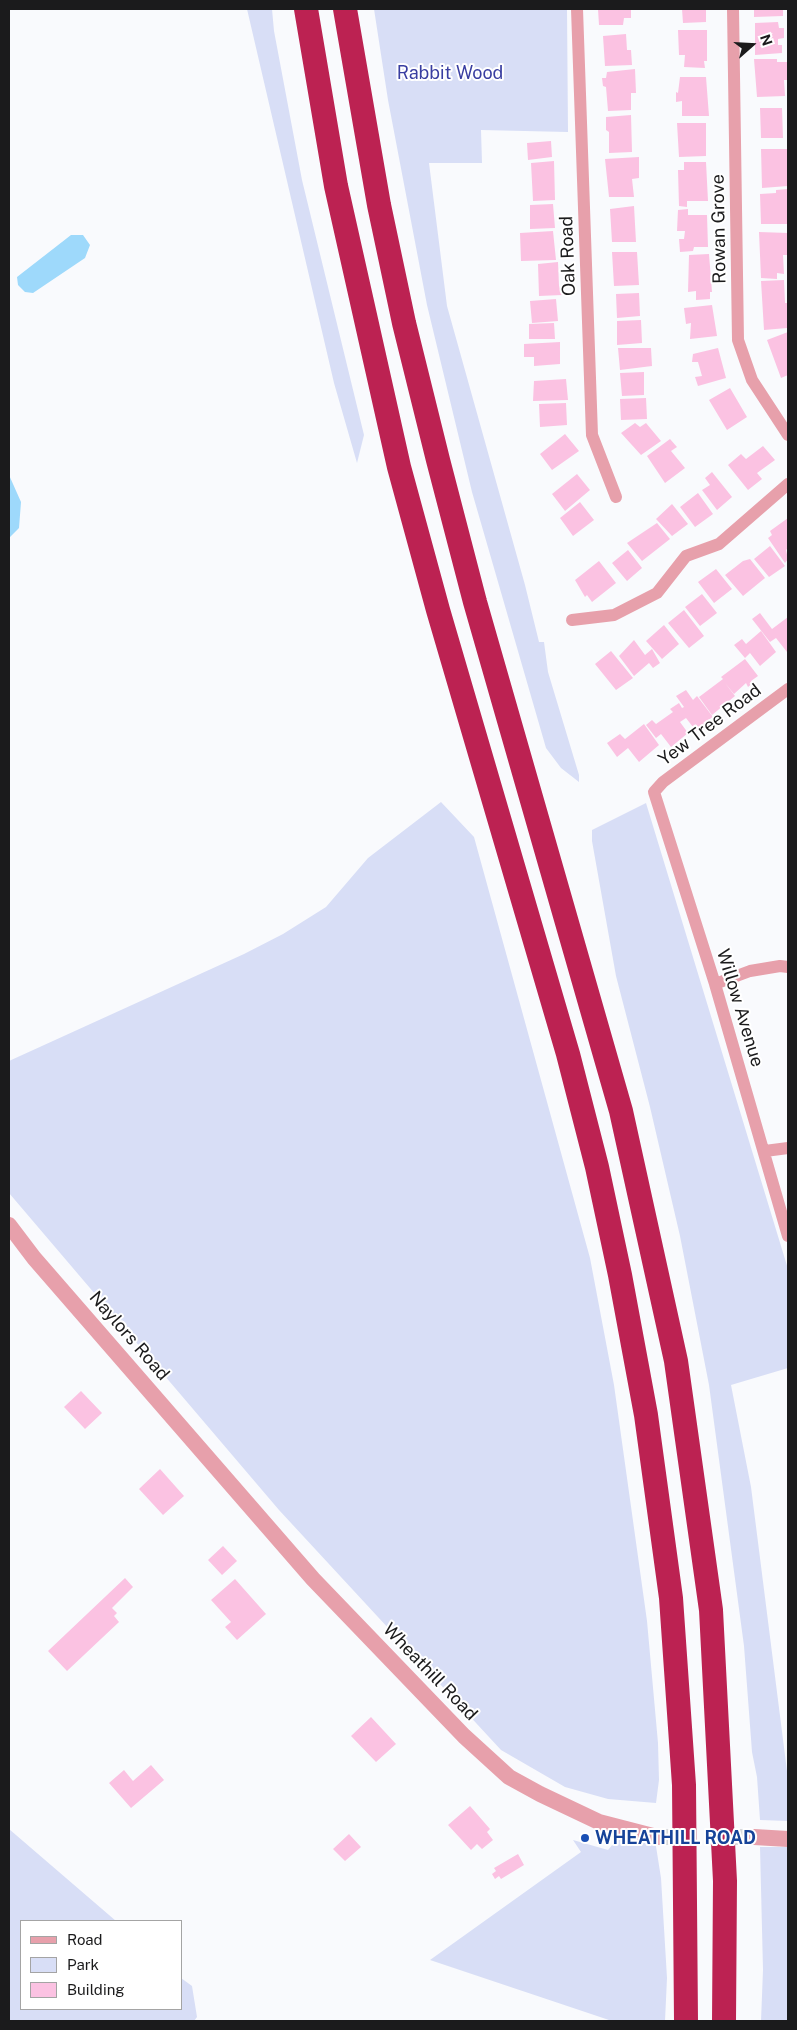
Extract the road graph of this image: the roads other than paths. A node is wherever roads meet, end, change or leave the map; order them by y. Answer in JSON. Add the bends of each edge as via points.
{"nodes":[{"id":1,"x":306,"y":9,"type":"edge"},
{"id":2,"x":345,"y":9,"type":"edge"},
{"id":3,"x":577,"y":9,"type":"edge"},
{"id":4,"x":733,"y":9,"type":"edge"},
{"id":5,"x":788,"y":435,"type":"edge"},
{"id":6,"x":788,"y":484,"type":"edge"},
{"id":7,"x":616,"y":498,"type":"dead end"},
{"id":8,"x":572,"y":620,"type":"dead end"},
{"id":9,"x":788,"y":689,"type":"edge"},
{"id":10,"x":654,"y":792,"type":"joint"},
{"id":11,"x":788,"y":967,"type":"edge"},
{"id":12,"x":715,"y":984,"type":"junction"},
{"id":13,"x":788,"y":1148,"type":"edge"},
{"id":14,"x":765,"y":1151,"type":"junction"},
{"id":15,"x":9,"y":1225,"type":"edge"},
{"id":16,"x":788,"y":1236,"type":"edge"},
{"id":17,"x":220,"y":1470,"type":"joint"},
{"id":18,"x":657,"y":1837,"type":"tunnel mouth"},
{"id":19,"x":754,"y":1837,"type":"tunnel mouth"},
{"id":20,"x":788,"y":1839,"type":"edge"},
{"id":21,"x":686,"y":2021,"type":"edge"},
{"id":22,"x":724,"y":2021,"type":"edge"}],
"edges":[{"from":1,"to":21,"type":"highway","via":[[336,186],[398,467],[568,1054],[620,1275],[646,1416],[671,1598],[684,1785]]},
{"from":2,"to":22,"type":"highway","via":[[379,205],[404,323],[475,602],[622,1110],[676,1361],[711,1610],[725,1880]]},
{"from":3,"to":7,"type":"street","name":"Oak Road","via":[[592,435]]},
{"from":4,"to":5,"type":"street","name":"Rowan Grove","via":[[738,340],[752,380]]},
{"from":6,"to":8,"type":"street","via":[[718,544],[686,556],[657,593],[614,615]]},
{"from":9,"to":10,"type":"street","name":"Yew Tree Road"},
{"from":10,"to":12,"type":"street","name":"Willow Avenue"},
{"from":11,"to":12,"type":"street","via":[[750,972]]},
{"from":12,"to":14,"type":"street","name":"Willow Avenue"},
{"from":13,"to":14,"type":"street"},
{"from":14,"to":16,"type":"street","name":"Willow Avenue"},
{"from":15,"to":17,"type":"street","name":"Naylors Road","via":[[34,1258]]},
{"from":17,"to":18,"type":"street","name":"Wheathill Road","via":[[313,1579],[464,1736],[509,1777],[599,1822]]},
{"from":19,"to":20,"type":"street"}]}
